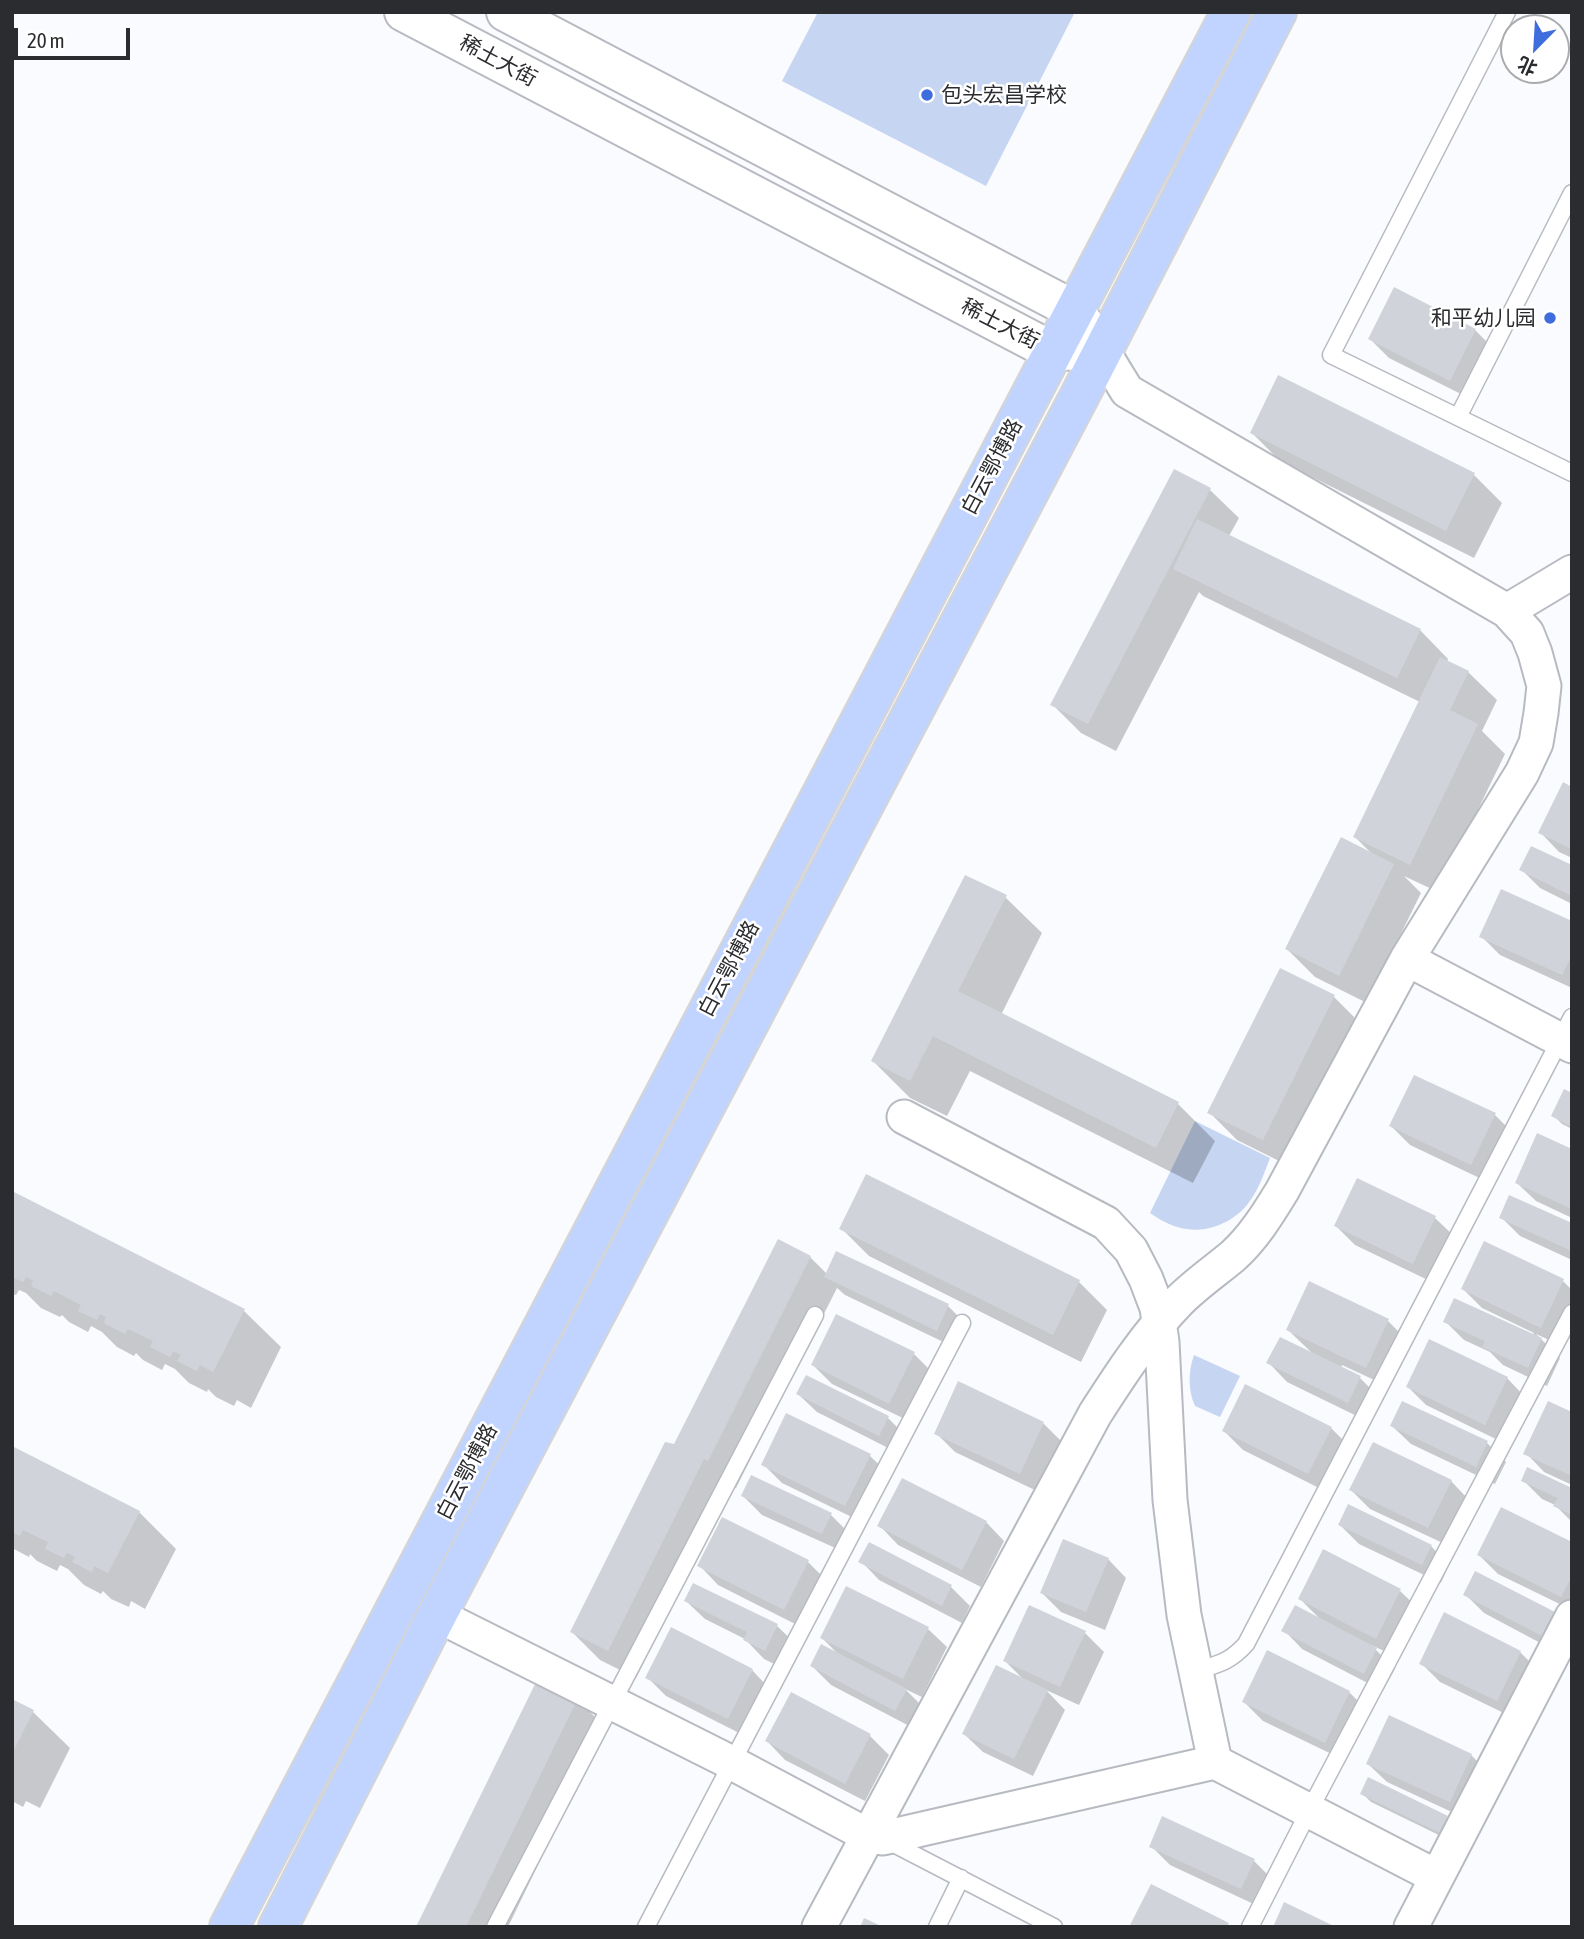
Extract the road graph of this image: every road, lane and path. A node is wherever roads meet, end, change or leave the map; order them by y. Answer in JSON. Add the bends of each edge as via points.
{"nodes":[{"id":1,"x":404,"y":12,"type":"edge"},
{"id":2,"x":506,"y":12,"type":"edge"},
{"id":3,"x":1231,"y":12,"type":"edge"},
{"id":4,"x":1278,"y":12,"type":"edge"},
{"id":5,"x":1507,"y":12,"type":"edge"},
{"id":6,"x":1572,"y":193,"type":"edge"},
{"id":7,"x":1074,"y":310,"type":"junction"},
{"id":8,"x":1102,"y":350,"type":"junction"},
{"id":9,"x":1052,"y":351,"type":"junction"},
{"id":10,"x":1458,"y":417,"type":"junction"},
{"id":11,"x":1572,"y":473,"type":"edge"},
{"id":12,"x":1572,"y":572,"type":"edge"},
{"id":13,"x":1507,"y":611,"type":"junction"},
{"id":14,"x":1407,"y":959,"type":"junction"},
{"id":15,"x":1568,"y":1034,"type":"edge"},
{"id":16,"x":904,"y":1117,"type":"dead end"},
{"id":17,"x":1572,"y":1313,"type":"edge"},
{"id":18,"x":815,"y":1315,"type":"dead end"},
{"id":19,"x":962,"y":1323,"type":"dead end"},
{"id":20,"x":1159,"y":1325,"type":"junction"},
{"id":21,"x":437,"y":1615,"type":"junction"},
{"id":22,"x":1572,"y":1617,"type":"edge"},
{"id":23,"x":1196,"y":1671,"type":"junction"},
{"id":24,"x":611,"y":1703,"type":"junction"},
{"id":25,"x":1215,"y":1762,"type":"junction"},
{"id":26,"x":732,"y":1763,"type":"junction"},
{"id":27,"x":1309,"y":1811,"type":"junction"},
{"id":28,"x":875,"y":1836,"type":"junction"},
{"id":29,"x":1437,"y":1877,"type":"junction"},
{"id":30,"x":961,"y":1878,"type":"junction"},
{"id":31,"x":229,"y":1927,"type":"edge"},
{"id":32,"x":278,"y":1927,"type":"edge"},
{"id":33,"x":495,"y":1927,"type":"edge"},
{"id":34,"x":646,"y":1927,"type":"edge"},
{"id":35,"x":819,"y":1927,"type":"edge"},
{"id":36,"x":937,"y":1927,"type":"edge"},
{"id":37,"x":1054,"y":1927,"type":"edge"},
{"id":38,"x":1250,"y":1927,"type":"edge"},
{"id":39,"x":1411,"y":1927,"type":"edge"}],
"edges":[{"from":1,"to":9,"type":"main road","name":"稀土大街"},
{"from":2,"to":7,"type":"main road"},
{"from":3,"to":7,"type":"main road","name":"白云鄂博路"},
{"from":4,"to":8,"type":"main road","name":"白云鄂博路"},
{"from":5,"to":10,"type":"lane","via":[[1331,355]]},
{"from":6,"to":10,"type":"lane"},
{"from":7,"to":8,"type":"main road"},
{"from":7,"to":9,"type":"main road","name":"白云鄂博路"},
{"from":8,"to":9,"type":"main road","name":"稀土大街"},
{"from":8,"to":13,"type":"street","via":[[1128,391]]},
{"from":8,"to":21,"type":"main road","name":"白云鄂博路"},
{"from":9,"to":31,"type":"main road","name":"白云鄂博路"},
{"from":10,"to":11,"type":"lane"},
{"from":12,"to":13,"type":"street"},
{"from":13,"to":14,"type":"street","via":[[1527,634],[1544,686],[1536,743],[1522,774]]},
{"from":14,"to":15,"type":"street"},
{"from":14,"to":20,"type":"street","via":[[1261,1224]]},
{"from":15,"to":23,"type":"lane","via":[[1246,1644],[1223,1663]]},
{"from":16,"to":20,"type":"street","via":[[1107,1223],[1131,1250],[1146,1279]]},
{"from":17,"to":27,"type":"lane"},
{"from":18,"to":24,"type":"lane"},
{"from":19,"to":26,"type":"lane"},
{"from":20,"to":23,"type":"street","via":[[1170,1500]]},
{"from":20,"to":28,"type":"street","via":[[1122,1370],[1095,1414]]},
{"from":21,"to":24,"type":"street"},
{"from":21,"to":32,"type":"main road","name":"白云鄂博路"},
{"from":22,"to":29,"type":"street"},
{"from":23,"to":25,"type":"street"},
{"from":24,"to":26,"type":"street"},
{"from":24,"to":33,"type":"lane"},
{"from":25,"to":27,"type":"street"},
{"from":25,"to":28,"type":"street"},
{"from":26,"to":28,"type":"street"},
{"from":26,"to":34,"type":"lane"},
{"from":27,"to":29,"type":"street"},
{"from":27,"to":38,"type":"lane"},
{"from":28,"to":30,"type":"lane"},
{"from":28,"to":35,"type":"street"},
{"from":29,"to":39,"type":"street"},
{"from":30,"to":36,"type":"lane"},
{"from":30,"to":37,"type":"lane"}]}
